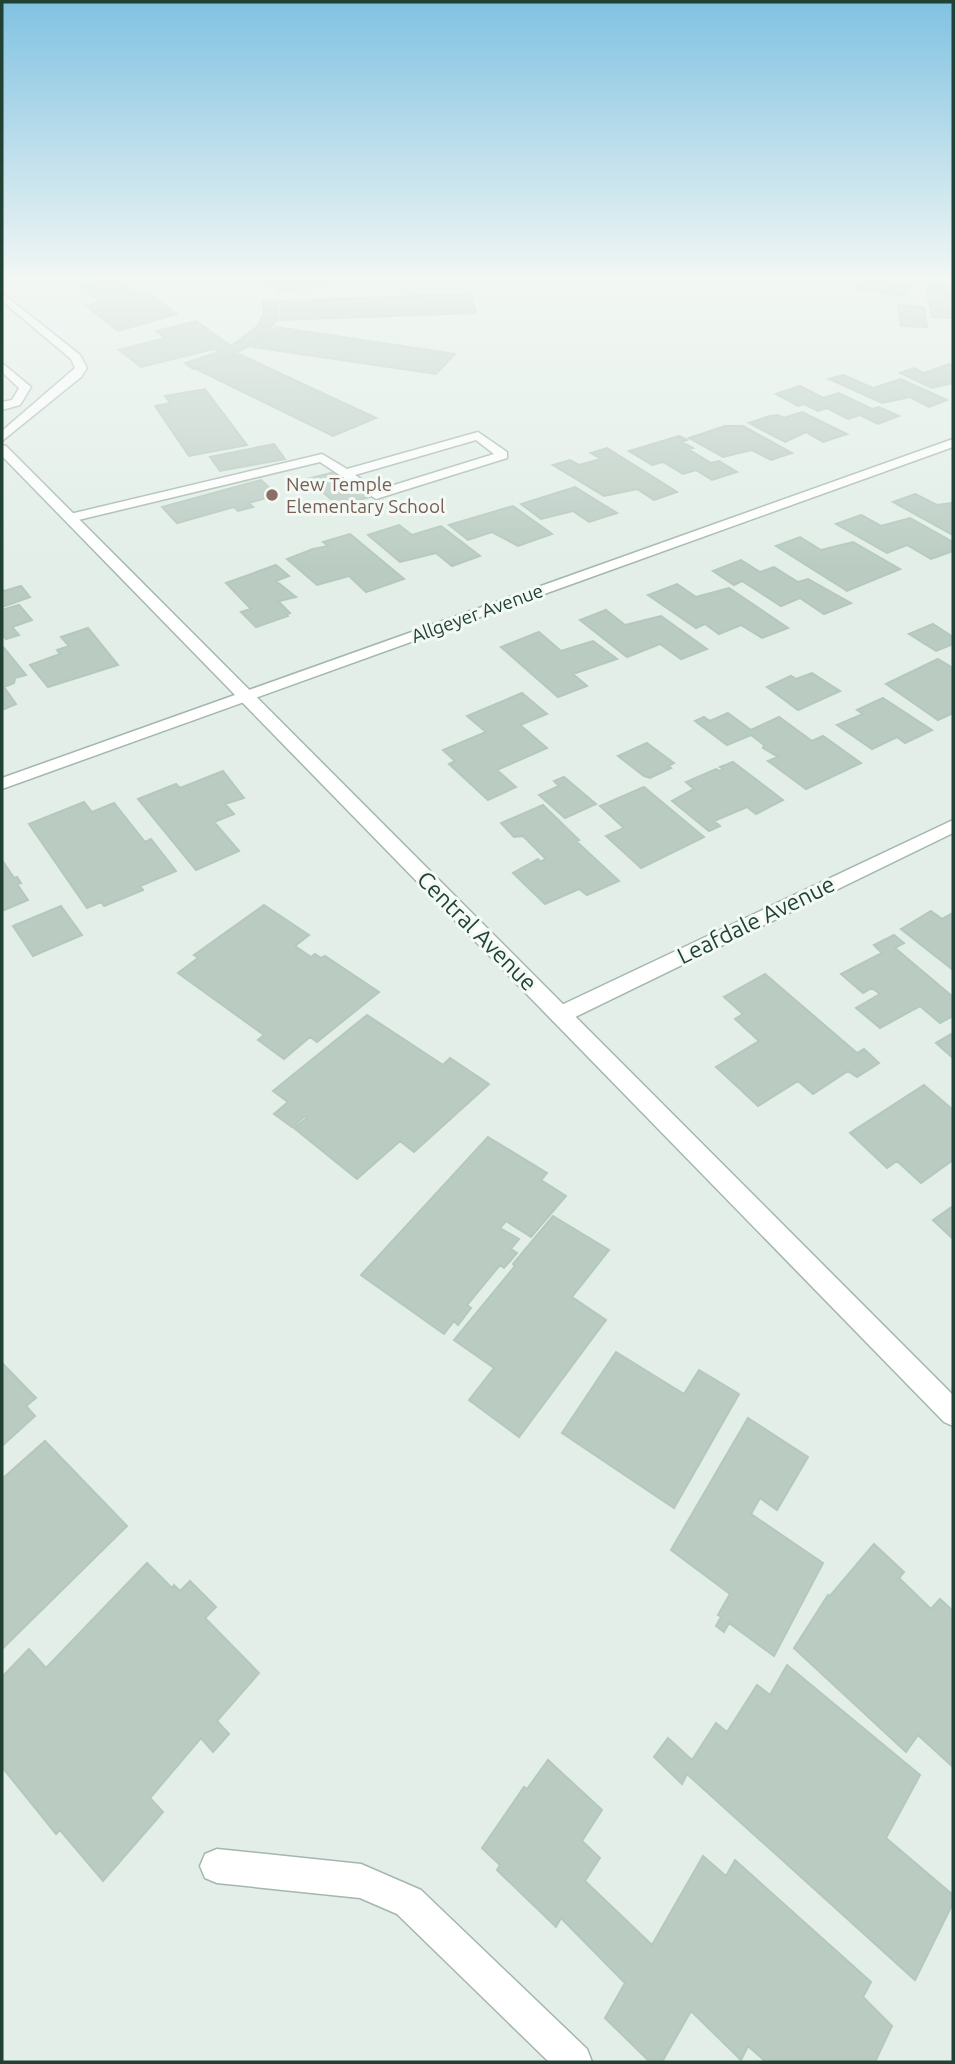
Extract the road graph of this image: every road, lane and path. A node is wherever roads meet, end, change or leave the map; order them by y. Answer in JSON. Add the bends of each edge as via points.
{"nodes":[{"id":1,"x":12,"y":375,"type":"edge"},
{"id":2,"x":77,"y":375,"type":"edge"},
{"id":3,"x":2,"y":406,"type":"edge"},
{"id":4,"x":2,"y":437,"type":"edge"},
{"id":5,"x":953,"y":443,"type":"edge"},
{"id":6,"x":2,"y":449,"type":"edge"},
{"id":7,"x":345,"y":474,"type":"junction"},
{"id":8,"x":70,"y":518,"type":"junction"},
{"id":9,"x":245,"y":696,"type":"junction"},
{"id":10,"x":2,"y":784,"type":"edge"},
{"id":11,"x":953,"y":826,"type":"edge"},
{"id":12,"x":560,"y":1015,"type":"junction"},
{"id":13,"x":953,"y":1413,"type":"edge"},
{"id":14,"x":217,"y":1866,"type":"dead end"},
{"id":15,"x":574,"y":2062,"type":"edge"}],
"edges":[{"from":1,"to":3,"type":"street","via":[[25,387],[16,402]]},
{"from":2,"to":4,"type":"street"},
{"from":5,"to":9,"type":"street","name":"Allgeyer Avenue"},
{"from":6,"to":8,"type":"street","name":"Central Avenue"},
{"from":7,"to":7,"type":"street","via":[[376,495],[503,455],[478,436]]},
{"from":7,"to":8,"type":"street","via":[[322,458]]},
{"from":8,"to":9,"type":"street","name":"Central Avenue"},
{"from":9,"to":10,"type":"street","name":"Allgeyer Avenue"},
{"from":9,"to":12,"type":"street","name":"Central Avenue"},
{"from":11,"to":12,"type":"street","name":"Leafdale Avenue"},
{"from":12,"to":13,"type":"street","name":"Central Avenue"},
{"from":14,"to":15,"type":"street","via":[[361,1881],[409,1902]]}]}
